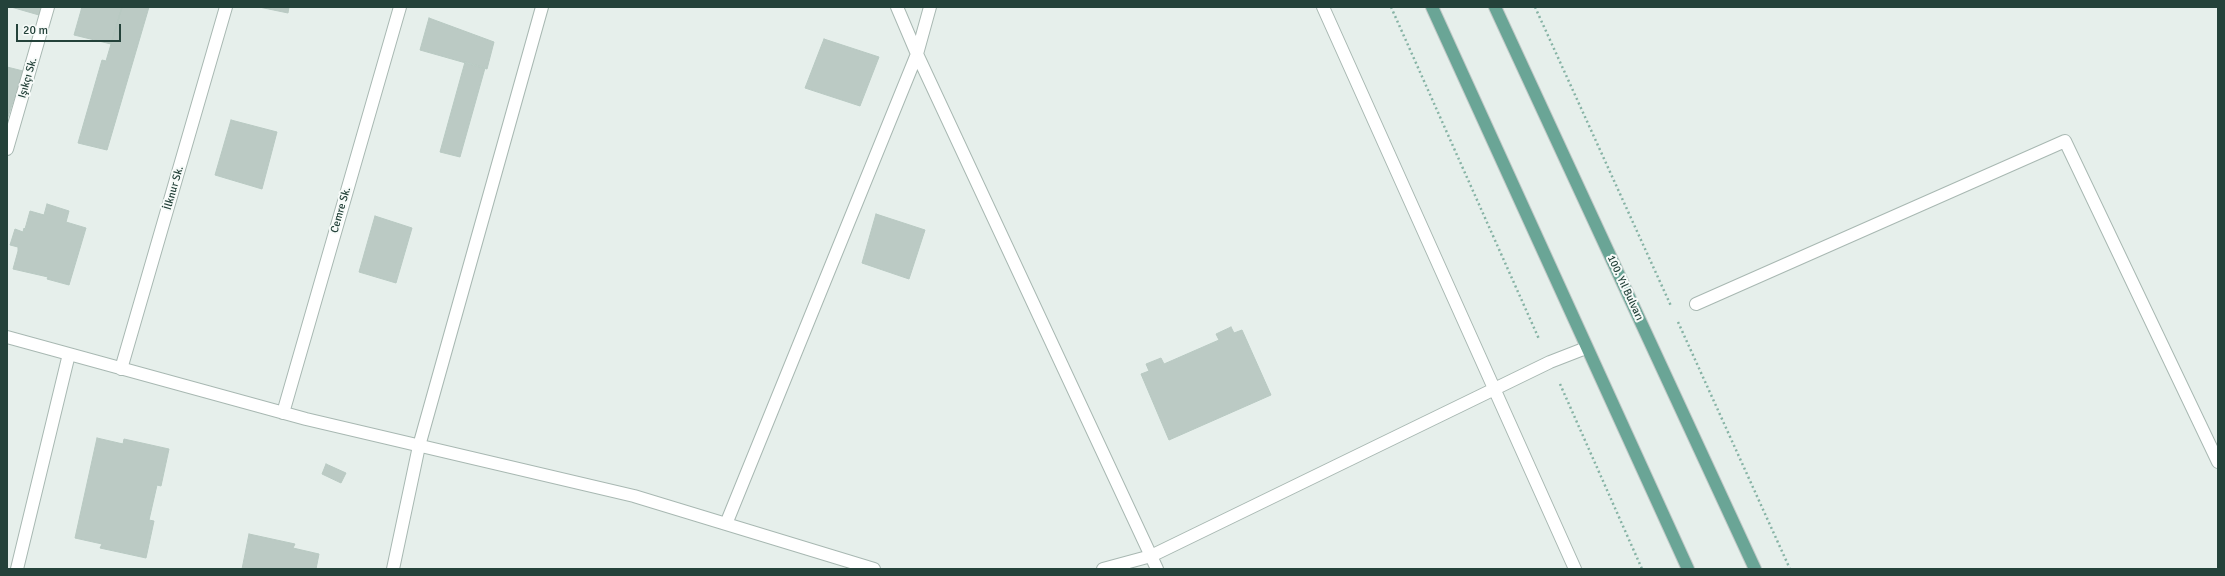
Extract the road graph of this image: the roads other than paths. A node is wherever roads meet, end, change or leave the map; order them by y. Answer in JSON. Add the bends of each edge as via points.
{"nodes":[{"id":1,"x":48,"y":7,"type":"edge"},
{"id":2,"x":226,"y":7,"type":"edge"},
{"id":3,"x":400,"y":7,"type":"edge"},
{"id":4,"x":542,"y":7,"type":"edge"},
{"id":5,"x":897,"y":7,"type":"edge"},
{"id":6,"x":930,"y":7,"type":"edge"},
{"id":7,"x":1323,"y":7,"type":"edge"},
{"id":8,"x":1432,"y":7,"type":"edge"},
{"id":9,"x":1495,"y":7,"type":"edge"},
{"id":10,"x":916,"y":54,"type":"junction"},
{"id":11,"x":7,"y":149,"type":"edge"},
{"id":12,"x":1696,"y":304,"type":"dead end"},
{"id":13,"x":7,"y":337,"type":"edge"},
{"id":14,"x":1586,"y":348,"type":"junction"},
{"id":15,"x":69,"y":354,"type":"junction"},
{"id":16,"x":121,"y":369,"type":"junction"},
{"id":17,"x":1494,"y":389,"type":"junction"},
{"id":18,"x":283,"y":413,"type":"junction"},
{"id":19,"x":419,"y":446,"type":"junction"},
{"id":20,"x":2218,"y":462,"type":"edge"},
{"id":21,"x":726,"y":524,"type":"junction"},
{"id":22,"x":1151,"y":556,"type":"junction"},
{"id":23,"x":17,"y":569,"type":"edge"},
{"id":24,"x":393,"y":569,"type":"edge"},
{"id":25,"x":874,"y":569,"type":"edge"},
{"id":26,"x":1103,"y":569,"type":"edge"},
{"id":27,"x":1157,"y":569,"type":"edge"},
{"id":28,"x":1575,"y":569,"type":"edge"},
{"id":29,"x":1688,"y":569,"type":"edge"},
{"id":30,"x":1754,"y":569,"type":"edge"}],
"edges":[{"from":1,"to":11,"type":"street","name":"Işıkçı Sk."},
{"from":2,"to":16,"type":"street","name":"İlknur Sk."},
{"from":3,"to":18,"type":"street","name":"Cemre Sk."},
{"from":4,"to":19,"type":"street"},
{"from":5,"to":10,"type":"street"},
{"from":6,"to":10,"type":"street"},
{"from":7,"to":17,"type":"street"},
{"from":8,"to":14,"type":"main road"},
{"from":9,"to":30,"type":"main road","name":"100. Yıl Bulvarı"},
{"from":10,"to":21,"type":"street"},
{"from":10,"to":22,"type":"street"},
{"from":12,"to":20,"type":"street","via":[[2065,142]]},
{"from":13,"to":15,"type":"street"},
{"from":14,"to":17,"type":"street"},
{"from":14,"to":29,"type":"main road"},
{"from":15,"to":16,"type":"street"},
{"from":15,"to":23,"type":"street"},
{"from":16,"to":18,"type":"street"},
{"from":17,"to":22,"type":"street"},
{"from":17,"to":28,"type":"street"},
{"from":18,"to":19,"type":"street"},
{"from":19,"to":21,"type":"street","via":[[634,496]]},
{"from":19,"to":24,"type":"street"},
{"from":21,"to":25,"type":"street"},
{"from":22,"to":26,"type":"street"},
{"from":22,"to":27,"type":"street"}]}
